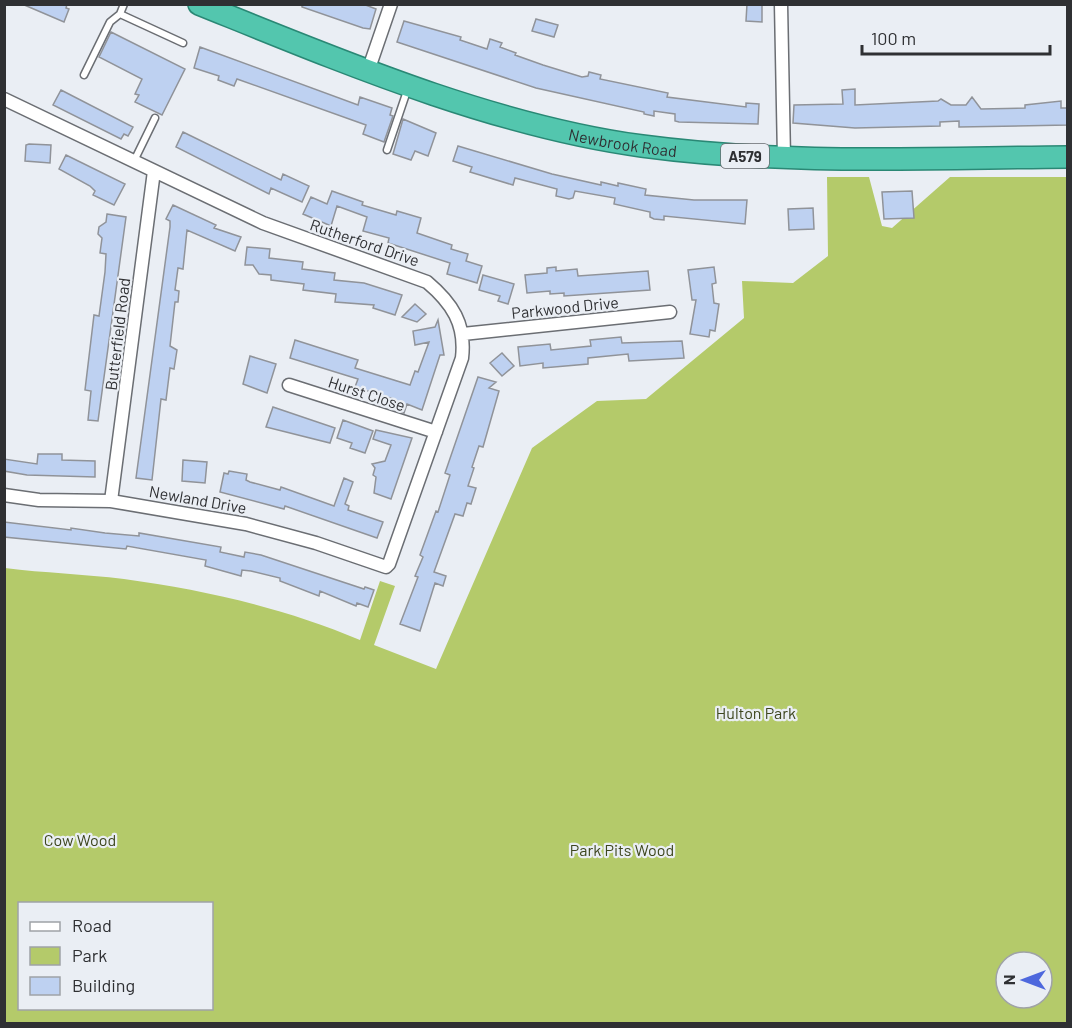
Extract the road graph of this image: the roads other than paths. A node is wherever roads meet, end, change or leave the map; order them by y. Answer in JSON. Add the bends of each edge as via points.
{"nodes":[{"id":1,"x":124,"y":4,"type":"edge"},
{"id":2,"x":199,"y":4,"type":"edge"},
{"id":3,"x":392,"y":4,"type":"edge"},
{"id":4,"x":781,"y":4,"type":"edge"},
{"id":5,"x":120,"y":14,"type":"junction"},
{"id":6,"x":183,"y":43,"type":"dead end"},
{"id":7,"x":368,"y":70,"type":"junction"},
{"id":8,"x":84,"y":75,"type":"dead end"},
{"id":9,"x":409,"y":85,"type":"junction"},
{"id":10,"x":4,"y":99,"type":"edge"},
{"id":11,"x":155,"y":118,"type":"dead end"},
{"id":12,"x":387,"y":150,"type":"dead end"},
{"id":13,"x":1068,"y":157,"type":"edge"},
{"id":14,"x":784,"y":158,"type":"junction"},
{"id":15,"x":134,"y":161,"type":"junction"},
{"id":16,"x":154,"y":171,"type":"junction"},
{"id":17,"x":670,"y":311,"type":"dead end"},
{"id":18,"x":463,"y":334,"type":"junction"},
{"id":19,"x":290,"y":384,"type":"dead end"},
{"id":20,"x":435,"y":432,"type":"junction"},
{"id":21,"x":4,"y":495,"type":"edge"},
{"id":22,"x":111,"y":501,"type":"junction"},
{"id":23,"x":380,"y":567,"type":"joint"}],
"edges":[{"from":1,"to":5,"type":"lane"},
{"from":2,"to":7,"type":"highway","name":"Newbrook Road","number":"A579"},
{"from":3,"to":7,"type":"street"},
{"from":4,"to":14,"type":"street"},
{"from":5,"to":6,"type":"lane"},
{"from":5,"to":8,"type":"lane","via":[[110,22]]},
{"from":7,"to":9,"type":"highway","name":"Newbrook Road","number":"A579"},
{"from":9,"to":12,"type":"lane"},
{"from":9,"to":14,"type":"highway","name":"Newbrook Road","number":"A579","via":[[579,134],[641,146]]},
{"from":10,"to":15,"type":"street","name":"Rutherford Drive"},
{"from":11,"to":15,"type":"lane"},
{"from":13,"to":14,"type":"highway","name":"Newbrook Road","number":"A579"},
{"from":15,"to":16,"type":"street","name":"Rutherford Drive"},
{"from":16,"to":18,"type":"street","name":"Rutherford Drive","via":[[294,236],[427,282],[450,305]]},
{"from":16,"to":22,"type":"street","name":"Butterfield Road"},
{"from":17,"to":18,"type":"street","name":"Parkwood Drive"},
{"from":18,"to":20,"type":"street","name":"Rutherford Drive","via":[[462,358]]},
{"from":19,"to":20,"type":"street","name":"Hurst Close"},
{"from":20,"to":23,"type":"street","name":"Rutherford Drive","via":[[389,564]]},
{"from":21,"to":22,"type":"street","name":"Newland Drive"},
{"from":22,"to":23,"type":"street","name":"Newland Drive","via":[[246,524],[316,543]]}]}
